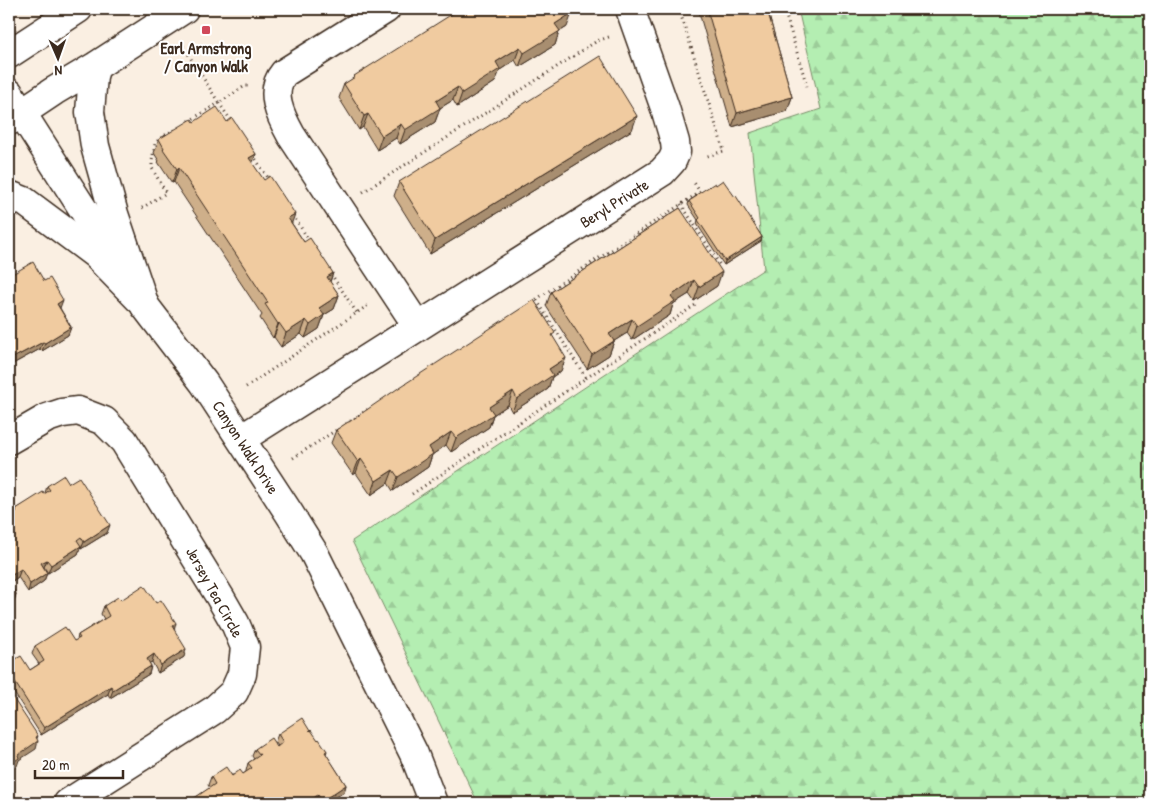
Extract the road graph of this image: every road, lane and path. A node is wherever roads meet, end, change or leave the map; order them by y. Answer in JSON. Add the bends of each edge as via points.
{"nodes":[{"id":1,"x":78,"y":9,"type":"edge"},
{"id":2,"x":184,"y":9,"type":"edge"},
{"id":3,"x":386,"y":9,"type":"edge"},
{"id":4,"x":680,"y":9,"type":"edge"},
{"id":5,"x":784,"y":9,"type":"edge"},
{"id":6,"x":633,"y":18,"type":"edge"},
{"id":7,"x":183,"y":46,"type":"dead end"},
{"id":8,"x":9,"y":54,"type":"edge"},
{"id":9,"x":96,"y":66,"type":"junction"},
{"id":10,"x":279,"y":84,"type":"junction"},
{"id":11,"x":807,"y":86,"type":"dead end"},
{"id":12,"x":219,"y":103,"type":"junction"},
{"id":13,"x":13,"y":109,"type":"edge"},
{"id":14,"x":235,"y":127,"type":"edge"},
{"id":15,"x":251,"y":151,"type":"edge"},
{"id":16,"x":676,"y":160,"type":"junction"},
{"id":17,"x":272,"y":184,"type":"edge"},
{"id":18,"x":9,"y":195,"type":"edge"},
{"id":19,"x":680,"y":204,"type":"junction"},
{"id":20,"x":288,"y":208,"type":"edge"},
{"id":21,"x":340,"y":208,"type":"junction"},
{"id":22,"x":138,"y":210,"type":"dead end"},
{"id":23,"x":314,"y":248,"type":"edge"},
{"id":24,"x":720,"y":265,"type":"edge"},
{"id":25,"x":330,"y":273,"type":"edge"},
{"id":26,"x":393,"y":289,"type":"junction"},
{"id":27,"x":536,"y":299,"type":"junction"},
{"id":28,"x":697,"y":304,"type":"edge"},
{"id":29,"x":528,"y":305,"type":"edge"},
{"id":30,"x":145,"y":306,"type":"junction"},
{"id":31,"x":357,"y":313,"type":"junction"},
{"id":32,"x":418,"y":327,"type":"junction"},
{"id":33,"x":586,"y":378,"type":"junction"},
{"id":34,"x":246,"y":387,"type":"dead end"},
{"id":35,"x":374,"y":405,"type":"edge"},
{"id":36,"x":241,"y":439,"type":"junction"},
{"id":37,"x":9,"y":440,"type":"edge"},
{"id":38,"x":293,"y":458,"type":"dead end"},
{"id":39,"x":412,"y":494,"type":"edge"},
{"id":40,"x":68,"y":803,"type":"edge"},
{"id":41,"x":433,"y":803,"type":"edge"}],
"edges":[{"from":1,"to":8,"type":"street"},
{"from":2,"to":9,"type":"street"},
{"from":3,"to":10,"type":"street","via":[[284,73]]},
{"from":4,"to":16,"type":"path","via":[[724,151]]},
{"from":5,"to":11,"type":"path"},
{"from":6,"to":16,"type":"street","via":[[672,130]]},
{"from":6,"to":21,"type":"path"},
{"from":7,"to":12,"type":"path"},
{"from":9,"to":13,"type":"street"},
{"from":9,"to":30,"type":"street","via":[[90,112],[95,146]]},
{"from":10,"to":12,"type":"path","via":[[245,86]]},
{"from":10,"to":21,"type":"street","via":[[278,110],[283,122]]},
{"from":12,"to":14,"type":"path"},
{"from":12,"to":22,"type":"path","via":[[155,144],[152,168],[166,193]]},
{"from":13,"to":30,"type":"street","name":"Canyon Walk Drive"},
{"from":15,"to":17,"type":"path"},
{"from":16,"to":19,"type":"path","via":[[700,192]]},
{"from":16,"to":32,"type":"street","name":"Beryl Private"},
{"from":18,"to":30,"type":"street","via":[[24,201],[95,254]]},
{"from":19,"to":24,"type":"path"},
{"from":19,"to":27,"type":"path"},
{"from":20,"to":23,"type":"path"},
{"from":21,"to":26,"type":"street"},
{"from":25,"to":31,"type":"path"},
{"from":26,"to":31,"type":"path"},
{"from":26,"to":32,"type":"street"},
{"from":27,"to":29,"type":"path"},
{"from":27,"to":33,"type":"path"},
{"from":28,"to":33,"type":"path"},
{"from":30,"to":36,"type":"street","name":"Canyon Walk Drive","via":[[204,383]]},
{"from":31,"to":34,"type":"path"},
{"from":32,"to":36,"type":"street","name":"Beryl Private"},
{"from":33,"to":39,"type":"path"},
{"from":35,"to":38,"type":"path"},
{"from":36,"to":41,"type":"street","name":"Canyon Walk Drive","via":[[314,553],[414,754]]},
{"from":37,"to":40,"type":"street","name":"Jersey Tea Circle","via":[[62,412],[78,411],[104,421],[124,441],[220,596],[245,647],[242,674],[234,692],[214,710]]}]}
